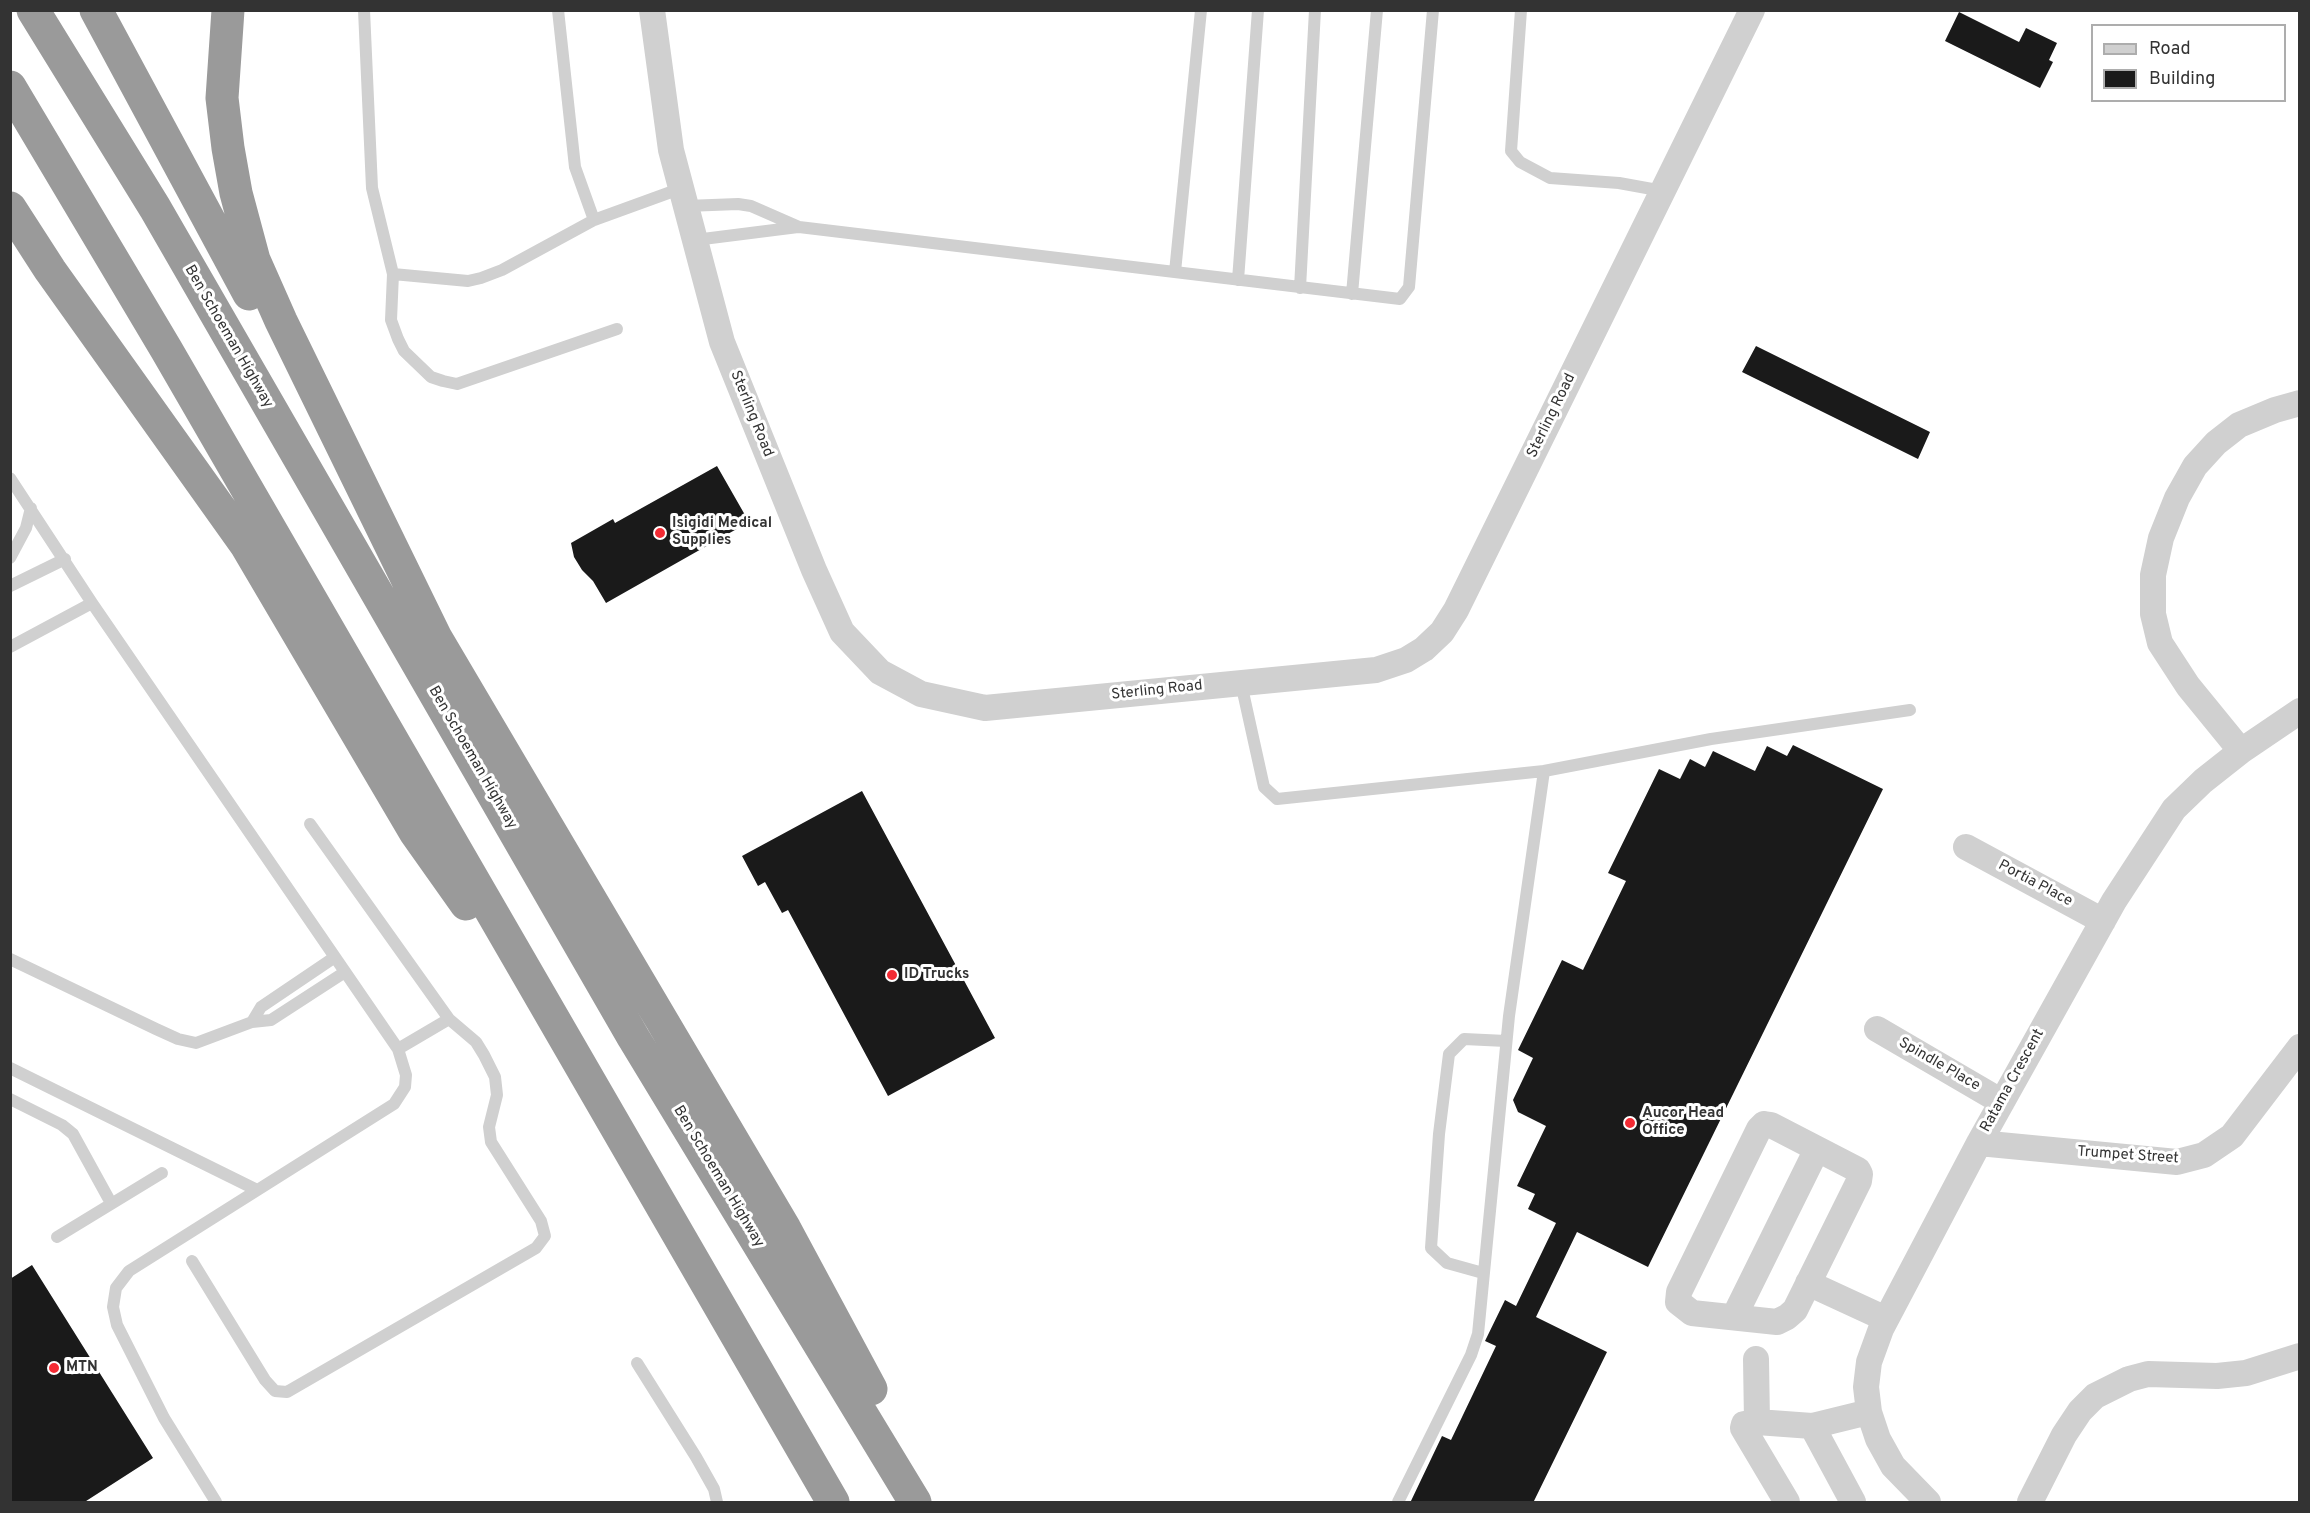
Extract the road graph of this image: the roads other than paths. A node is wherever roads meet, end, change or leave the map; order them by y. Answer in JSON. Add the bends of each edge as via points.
{"nodes":[{"id":1,"x":33,"y":10,"type":"edge"},
{"id":2,"x":96,"y":10,"type":"edge"},
{"id":3,"x":228,"y":10,"type":"edge"},
{"id":4,"x":364,"y":10,"type":"edge"},
{"id":5,"x":558,"y":10,"type":"edge"},
{"id":6,"x":652,"y":10,"type":"edge"},
{"id":7,"x":1201,"y":10,"type":"edge"},
{"id":8,"x":1258,"y":10,"type":"edge"},
{"id":9,"x":1316,"y":10,"type":"edge"},
{"id":10,"x":1377,"y":10,"type":"edge"},
{"id":11,"x":1433,"y":10,"type":"edge"},
{"id":12,"x":1521,"y":10,"type":"edge"},
{"id":13,"x":1752,"y":10,"type":"edge"},
{"id":14,"x":10,"y":87,"type":"edge"},
{"id":15,"x":1663,"y":191,"type":"junction"},
{"id":16,"x":684,"y":197,"type":"junction"},
{"id":17,"x":10,"y":208,"type":"edge"},
{"id":18,"x":594,"y":219,"type":"junction"},
{"id":19,"x":799,"y":227,"type":"junction"},
{"id":20,"x":695,"y":240,"type":"junction"},
{"id":21,"x":1175,"y":272,"type":"junction"},
{"id":22,"x":393,"y":273,"type":"junction"},
{"id":23,"x":1239,"y":280,"type":"junction"},
{"id":24,"x":1300,"y":288,"type":"junction"},
{"id":25,"x":1352,"y":294,"type":"junction"},
{"id":26,"x":617,"y":329,"type":"dead end"},
{"id":27,"x":2300,"y":403,"type":"edge"},
{"id":28,"x":10,"y":478,"type":"edge"},
{"id":29,"x":31,"y":508,"type":"junction"},
{"id":30,"x":10,"y":558,"type":"edge"},
{"id":31,"x":65,"y":559,"type":"junction"},
{"id":32,"x":10,"y":586,"type":"edge"},
{"id":33,"x":92,"y":603,"type":"junction"},
{"id":34,"x":436,"y":638,"type":"junction"},
{"id":35,"x":10,"y":647,"type":"edge"},
{"id":36,"x":1241,"y":683,"type":"junction"},
{"id":37,"x":1910,"y":710,"type":"dead end"},
{"id":38,"x":2300,"y":711,"type":"edge"},
{"id":39,"x":2241,"y":751,"type":"junction"},
{"id":40,"x":1544,"y":771,"type":"junction"},
{"id":41,"x":310,"y":824,"type":"dead end"},
{"id":42,"x":1966,"y":847,"type":"dead end"},
{"id":43,"x":2103,"y":921,"type":"junction"},
{"id":44,"x":335,"y":957,"type":"junction"},
{"id":45,"x":10,"y":959,"type":"edge"},
{"id":46,"x":345,"y":972,"type":"junction"},
{"id":47,"x":536,"y":988,"type":"junction"},
{"id":48,"x":449,"y":1019,"type":"junction"},
{"id":49,"x":252,"y":1022,"type":"junction"},
{"id":50,"x":1877,"y":1029,"type":"dead end"},
{"id":51,"x":1506,"y":1041,"type":"junction"},
{"id":52,"x":2300,"y":1047,"type":"edge"},
{"id":53,"x":399,"y":1050,"type":"junction"},
{"id":54,"x":10,"y":1068,"type":"edge"},
{"id":55,"x":10,"y":1099,"type":"edge"},
{"id":56,"x":2002,"y":1101,"type":"junction"},
{"id":57,"x":1979,"y":1143,"type":"junction"},
{"id":58,"x":1817,"y":1149,"type":"junction"},
{"id":59,"x":162,"y":1173,"type":"dead end"},
{"id":60,"x":257,"y":1190,"type":"junction"},
{"id":61,"x":111,"y":1203,"type":"junction"},
{"id":62,"x":57,"y":1237,"type":"dead end"},
{"id":63,"x":192,"y":1261,"type":"dead end"},
{"id":64,"x":1484,"y":1273,"type":"junction"},
{"id":65,"x":1808,"y":1283,"type":"junction"},
{"id":66,"x":1734,"y":1317,"type":"junction"},
{"id":67,"x":1886,"y":1319,"type":"junction"},
{"id":68,"x":2300,"y":1356,"type":"edge"},
{"id":69,"x":1756,"y":1359,"type":"dead end"},
{"id":70,"x":638,"y":1363,"type":"dead end"},
{"id":71,"x":1869,"y":1412,"type":"junction"},
{"id":72,"x":1757,"y":1422,"type":"junction"},
{"id":73,"x":1812,"y":1426,"type":"junction"},
{"id":74,"x":216,"y":1503,"type":"edge"},
{"id":75,"x":717,"y":1503,"type":"edge"},
{"id":76,"x":833,"y":1503,"type":"edge"},
{"id":77,"x":916,"y":1503,"type":"edge"},
{"id":78,"x":1398,"y":1503,"type":"edge"},
{"id":79,"x":1787,"y":1503,"type":"edge"},
{"id":80,"x":1853,"y":1503,"type":"edge"},
{"id":81,"x":1928,"y":1503,"type":"edge"},
{"id":82,"x":2030,"y":1503,"type":"edge"}],
"edges":[{"from":1,"to":77,"type":"highway","name":"Ben Schoeman Highway","via":[[155,208],[633,1037]]},
{"from":2,"to":34,"type":"highway","via":[[379,547]]},
{"from":3,"to":34,"type":"highway","via":[[222,98],[236,193],[254,260]]},
{"from":4,"to":22,"type":"lane","via":[[372,188]]},
{"from":5,"to":18,"type":"lane","via":[[576,166]]},
{"from":6,"to":16,"type":"street","name":"Sterling Road","via":[[671,150]]},
{"from":7,"to":21,"type":"lane"},
{"from":8,"to":23,"type":"lane"},
{"from":9,"to":24,"type":"lane"},
{"from":10,"to":25,"type":"lane"},
{"from":11,"to":25,"type":"lane","via":[[1409,287],[1400,299]]},
{"from":12,"to":15,"type":"lane","via":[[1511,151],[1520,162],[1550,178]]},
{"from":13,"to":15,"type":"street","name":"Sterling Road"},
{"from":14,"to":47,"type":"highway"},
{"from":15,"to":36,"type":"street","name":"Sterling Road","via":[[1442,632],[1424,650],[1376,670]]},
{"from":16,"to":18,"type":"lane"},
{"from":16,"to":19,"type":"lane","via":[[751,206]]},
{"from":16,"to":20,"type":"street","name":"Sterling Road"},
{"from":17,"to":47,"type":"highway","via":[[246,545],[415,832],[493,942]]},
{"from":18,"to":22,"type":"lane","via":[[481,278],[468,281]]},
{"from":19,"to":20,"type":"lane"},
{"from":19,"to":21,"type":"lane"},
{"from":20,"to":36,"type":"street","name":"Sterling Road","via":[[722,342],[814,570],[842,632],[880,672],[921,694],[985,708]]},
{"from":21,"to":23,"type":"lane"},
{"from":22,"to":26,"type":"lane","via":[[391,320],[398,339],[404,351],[430,377],[443,381],[457,384]]},
{"from":23,"to":24,"type":"lane"},
{"from":24,"to":25,"type":"lane"},
{"from":27,"to":39,"type":"street","via":[[2239,425],[2195,466],[2161,538],[2153,575],[2153,614],[2160,643],[2188,686]]},
{"from":28,"to":29,"type":"lane"},
{"from":29,"to":30,"type":"lane","via":[[26,528]]},
{"from":29,"to":31,"type":"lane"},
{"from":31,"to":32,"type":"lane"},
{"from":31,"to":33,"type":"lane"},
{"from":33,"to":35,"type":"lane"},
{"from":33,"to":44,"type":"lane"},
{"from":34,"to":77,"type":"highway","via":[[785,1229],[878,1403]]},
{"from":36,"to":40,"type":"lane","via":[[1264,787],[1277,799]]},
{"from":37,"to":40,"type":"lane","via":[[1712,739]]},
{"from":38,"to":39,"type":"street","name":"Ratama Crescent"},
{"from":39,"to":43,"type":"street","name":"Ratama Crescent","via":[[2174,809]]},
{"from":40,"to":51,"type":"lane"},
{"from":41,"to":48,"type":"lane"},
{"from":42,"to":43,"type":"street","name":"Portia Place"},
{"from":43,"to":56,"type":"street","name":"Ratama Crescent"},
{"from":44,"to":46,"type":"lane"},
{"from":44,"to":49,"type":"lane","via":[[261,1007]]},
{"from":45,"to":49,"type":"lane","via":[[178,1039],[196,1042]]},
{"from":46,"to":49,"type":"lane","via":[[271,1020]]},
{"from":46,"to":53,"type":"lane"},
{"from":47,"to":76,"type":"highway"},
{"from":48,"to":53,"type":"lane"},
{"from":48,"to":63,"type":"lane","via":[[476,1042],[495,1077],[497,1095],[489,1127],[491,1143],[541,1221],[544,1236],[536,1248],[288,1392],[275,1391],[265,1380]]},
{"from":50,"to":56,"type":"street","name":"Spindle Place"},
{"from":51,"to":64,"type":"lane"},
{"from":51,"to":64,"type":"lane","via":[[1464,1040],[1449,1054],[1439,1134],[1431,1248],[1447,1263]]},
{"from":52,"to":57,"type":"street","name":"Trumpet Street","via":[[2232,1136],[2204,1155],[2177,1162]]},
{"from":53,"to":60,"type":"lane","via":[[406,1075],[405,1088],[394,1104]]},
{"from":54,"to":60,"type":"lane"},
{"from":55,"to":61,"type":"lane","via":[[73,1134]]},
{"from":56,"to":57,"type":"street","name":"Ratama Crescent"},
{"from":57,"to":67,"type":"street","name":"Ratama Crescent"},
{"from":58,"to":65,"type":"street","via":[[1860,1174]]},
{"from":58,"to":66,"type":"street"},
{"from":58,"to":66,"type":"street","via":[[1764,1124],[1749,1149],[1679,1292],[1678,1302],[1692,1313]]},
{"from":59,"to":61,"type":"lane"},
{"from":60,"to":74,"type":"lane","via":[[129,1271],[116,1288],[113,1306],[117,1325],[164,1418]]},
{"from":61,"to":62,"type":"lane"},
{"from":64,"to":78,"type":"lane","via":[[1472,1355]]},
{"from":65,"to":66,"type":"street","via":[[1795,1310],[1777,1322]]},
{"from":65,"to":67,"type":"street"},
{"from":67,"to":71,"type":"street","name":"Ratama Crescent","via":[[1869,1362]]},
{"from":68,"to":82,"type":"street","via":[[2246,1373],[2148,1374],[2095,1396],[2064,1435]]},
{"from":69,"to":72,"type":"street"},
{"from":70,"to":75,"type":"lane","via":[[696,1457]]},
{"from":71,"to":73,"type":"street"},
{"from":71,"to":81,"type":"street","name":"Ratama Crescent","via":[[1893,1466]]},
{"from":72,"to":73,"type":"street"},
{"from":72,"to":79,"type":"street","via":[[1746,1423],[1743,1428]]},
{"from":73,"to":80,"type":"street"}]}
